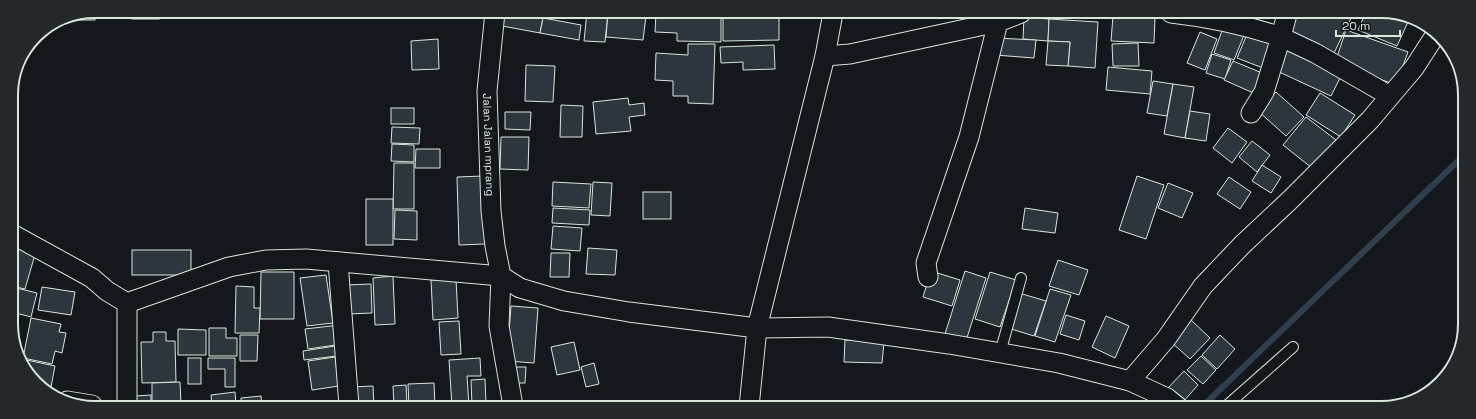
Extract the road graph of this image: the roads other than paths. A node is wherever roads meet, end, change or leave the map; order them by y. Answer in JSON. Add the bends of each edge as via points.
{"nodes":[{"id":1,"x":493,"y":18,"type":"edge"},
{"id":2,"x":831,"y":18,"type":"edge"},
{"id":3,"x":1008,"y":18,"type":"edge"},
{"id":4,"x":1202,"y":18,"type":"edge"},
{"id":5,"x":1286,"y":18,"type":"edge"},
{"id":6,"x":998,"y":22,"type":"junction"},
{"id":7,"x":1281,"y":37,"type":"junction"},
{"id":8,"x":1433,"y":38,"type":"edge"},
{"id":9,"x":825,"y":56,"type":"junction"},
{"id":10,"x":1390,"y":96,"type":"junction"},
{"id":11,"x":1251,"y":113,"type":"dead end"},
{"id":12,"x":18,"y":237,"type":"edge"},
{"id":13,"x":338,"y":262,"type":"junction"},
{"id":14,"x":501,"y":276,"type":"junction"},
{"id":15,"x":928,"y":277,"type":"dead end"},
{"id":16,"x":1021,"y":278,"type":"dead end"},
{"id":17,"x":127,"y":303,"type":"junction"},
{"id":18,"x":757,"y":328,"type":"junction"},
{"id":19,"x":1293,"y":347,"type":"dead end"},
{"id":20,"x":1000,"y":352,"type":"junction"},
{"id":21,"x":1130,"y":381,"type":"junction"},
{"id":22,"x":127,"y":401,"type":"edge"},
{"id":23,"x":349,"y":401,"type":"edge"},
{"id":24,"x":513,"y":401,"type":"edge"},
{"id":25,"x":750,"y":401,"type":"edge"},
{"id":26,"x":1171,"y":401,"type":"edge"},
{"id":27,"x":1232,"y":401,"type":"edge"}],
"edges":[{"from":1,"to":14,"type":"street","name":"Jalan Jalan mprang","via":[[487,91],[488,129],[491,211]]},
{"from":2,"to":9,"type":"street"},
{"from":3,"to":6,"type":"street"},
{"from":4,"to":7,"type":"street"},
{"from":5,"to":7,"type":"street"},
{"from":6,"to":9,"type":"street","via":[[850,54]]},
{"from":6,"to":15,"type":"street","via":[[968,138],[926,263]]},
{"from":7,"to":10,"type":"street","via":[[1315,53]]},
{"from":7,"to":11,"type":"street","via":[[1264,92]]},
{"from":8,"to":10,"type":"street","via":[[1414,68]]},
{"from":9,"to":18,"type":"street"},
{"from":10,"to":21,"type":"street","via":[[1370,120],[1203,286],[1166,339]]},
{"from":12,"to":17,"type":"street","via":[[92,278]]},
{"from":13,"to":14,"type":"street"},
{"from":13,"to":17,"type":"street","via":[[306,259],[266,260],[229,267]]},
{"from":13,"to":23,"type":"street"},
{"from":14,"to":18,"type":"street","via":[[520,288],[564,300],[629,312]]},
{"from":14,"to":24,"type":"street","name":"Jalan Jalan mprang","via":[[499,326]]},
{"from":16,"to":20,"type":"lane"},
{"from":17,"to":22,"type":"street"},
{"from":18,"to":20,"type":"street","via":[[828,327]]},
{"from":18,"to":25,"type":"street"},
{"from":19,"to":27,"type":"lane"},
{"from":20,"to":21,"type":"street"},
{"from":21,"to":26,"type":"street"}]}
